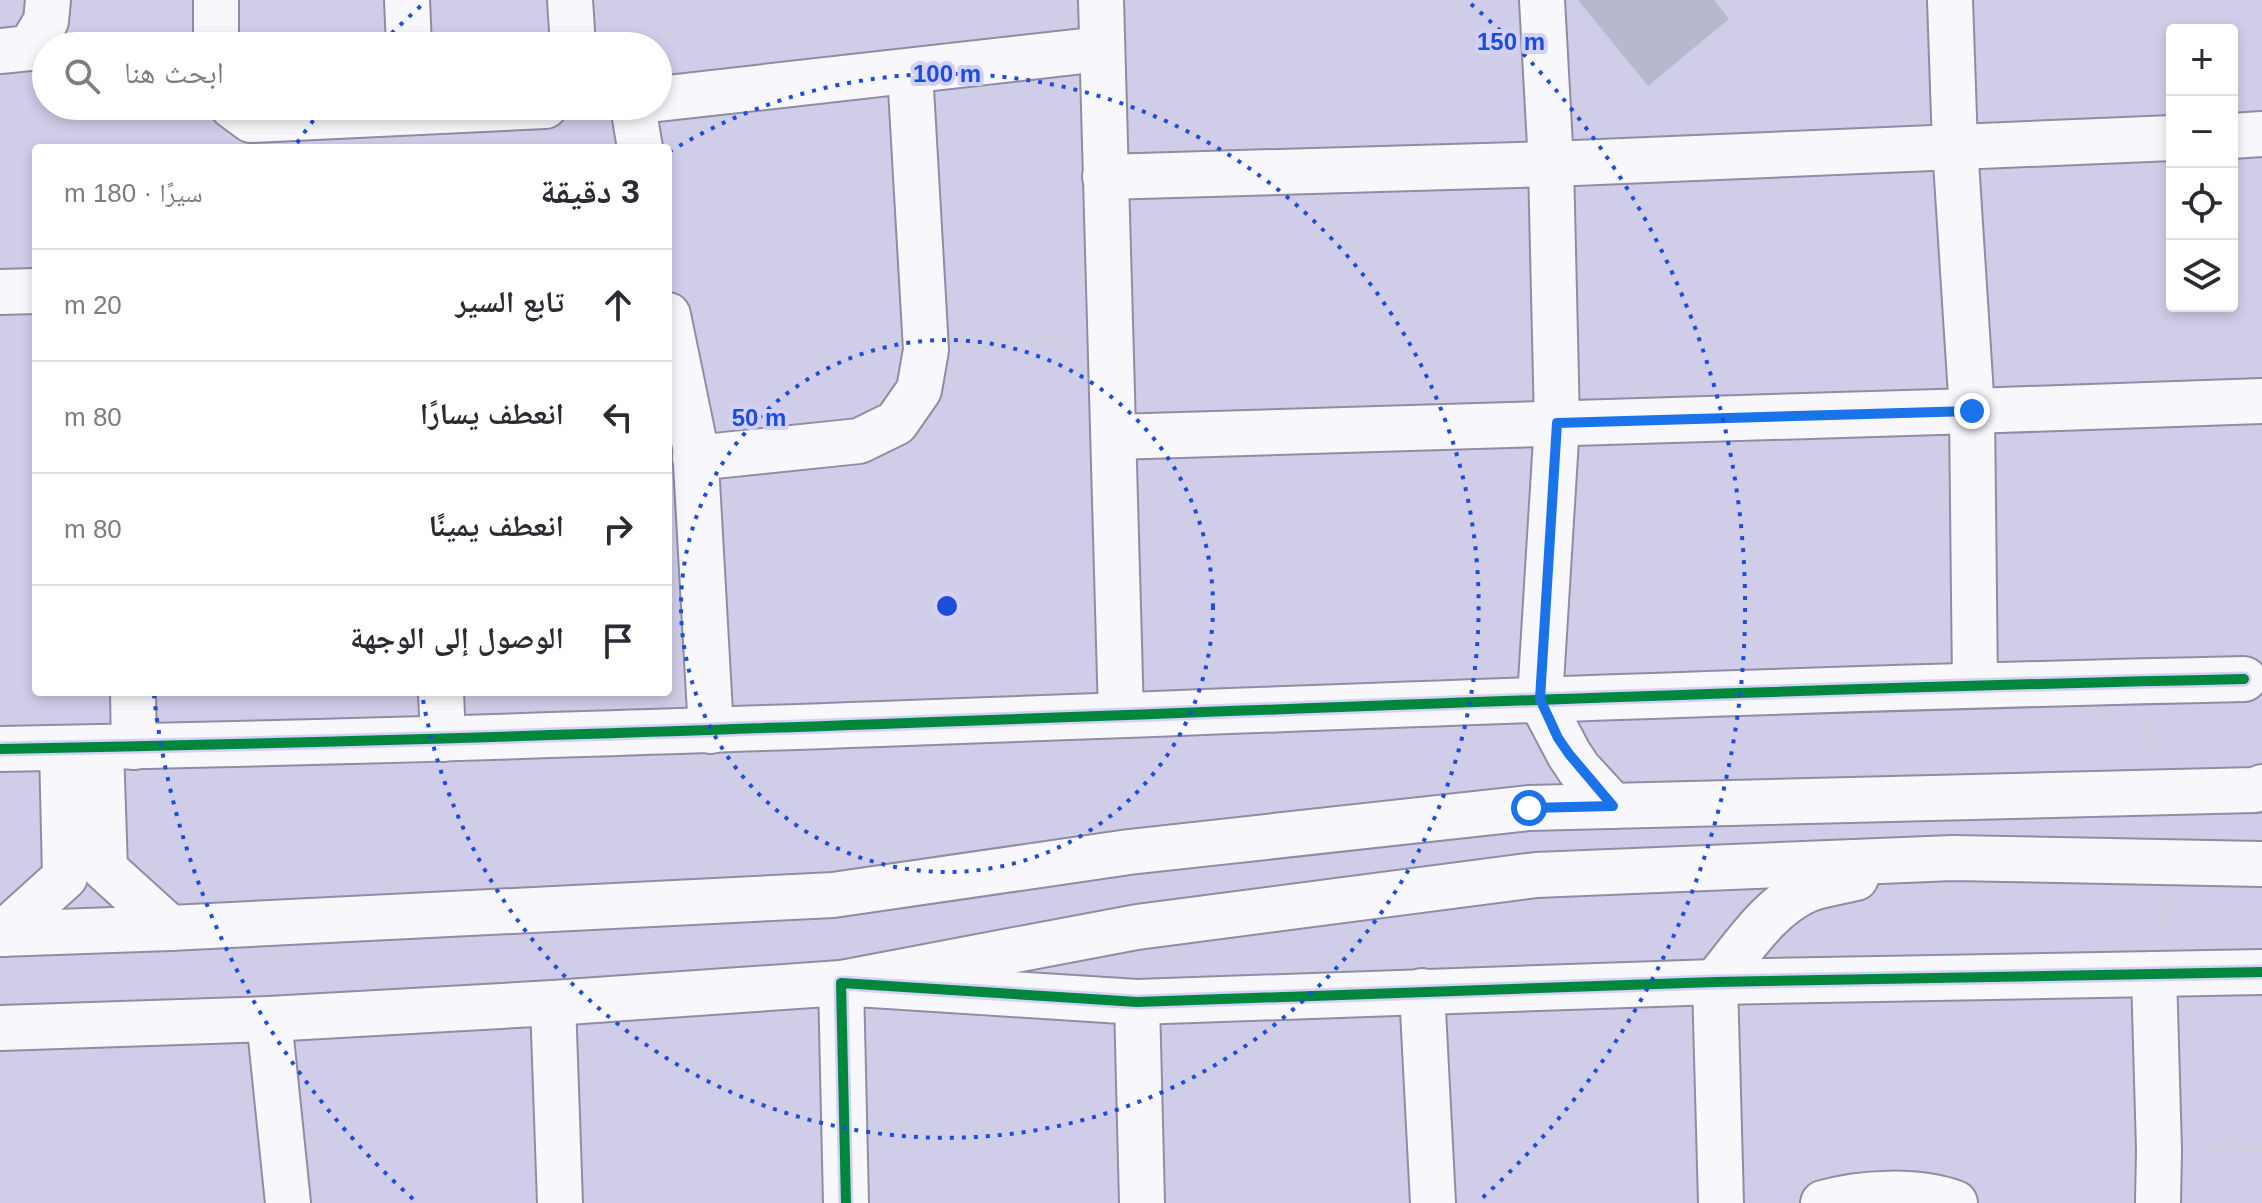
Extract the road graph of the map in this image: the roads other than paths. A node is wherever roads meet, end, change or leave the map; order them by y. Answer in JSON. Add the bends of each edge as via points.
{"nodes":[{"id":1,"x":48,"y":0,"type":"edge"},
{"id":2,"x":216,"y":0,"type":"edge"},
{"id":3,"x":407,"y":0,"type":"edge"},
{"id":4,"x":570,"y":0,"type":"edge"},
{"id":5,"x":1101,"y":0,"type":"edge"},
{"id":6,"x":1542,"y":0,"type":"edge"},
{"id":7,"x":1950,"y":0,"type":"edge"},
{"id":8,"x":39,"y":32,"type":"edge"},
{"id":9,"x":216,"y":32,"type":"edge"},
{"id":10,"x":408,"y":32,"type":"edge"},
{"id":11,"x":572,"y":32,"type":"edge"},
{"id":12,"x":32,"y":45,"type":"edge"},
{"id":13,"x":1101,"y":49,"type":"junction"},
{"id":14,"x":0,"y":51,"type":"edge"},
{"id":15,"x":910,"y":71,"type":"junction"},
{"id":16,"x":672,"y":97,"type":"edge"},
{"id":17,"x":251,"y":120,"type":"edge"},
{"id":18,"x":635,"y":120,"type":"edge"},
{"id":19,"x":413,"y":122,"type":"edge"},
{"id":20,"x":2262,"y":134,"type":"edge"},
{"id":21,"x":2238,"y":136,"type":"edge"},
{"id":22,"x":2166,"y":138,"type":"edge"},
{"id":23,"x":639,"y":144,"type":"edge"},
{"id":24,"x":1955,"y":146,"type":"junction"},
{"id":25,"x":1551,"y":164,"type":"junction"},
{"id":26,"x":1105,"y":177,"type":"junction"},
{"id":27,"x":32,"y":291,"type":"edge"},
{"id":28,"x":0,"y":292,"type":"edge"},
{"id":29,"x":672,"y":334,"type":"edge"},
{"id":30,"x":2262,"y":401,"type":"edge"},
{"id":31,"x":1972,"y":411,"type":"junction"},
{"id":32,"x":1557,"y":423,"type":"junction"},
{"id":33,"x":1114,"y":437,"type":"junction"},
{"id":34,"x":695,"y":458,"type":"junction"},
{"id":35,"x":2244,"y":679,"type":"dead end"},
{"id":36,"x":1975,"y":685,"type":"junction"},
{"id":37,"x":131,"y":696,"type":"edge"},
{"id":38,"x":441,"y":696,"type":"edge"},
{"id":39,"x":1540,"y":699,"type":"junction"},
{"id":40,"x":1121,"y":715,"type":"junction"},
{"id":41,"x":711,"y":731,"type":"junction"},
{"id":42,"x":443,"y":739,"type":"junction"},
{"id":43,"x":99,"y":748,"type":"junction"},
{"id":44,"x":0,"y":749,"type":"edge"},
{"id":45,"x":2262,"y":787,"type":"edge"},
{"id":46,"x":1613,"y":806,"type":"junction"},
{"id":47,"x":1953,"y":858,"type":"junction"},
{"id":48,"x":2262,"y":864,"type":"edge"},
{"id":49,"x":170,"y":928,"type":"junction"},
{"id":50,"x":1,"y":934,"type":"edge"},
{"id":51,"x":2262,"y":972,"type":"edge"},
{"id":52,"x":2154,"y":974,"type":"junction"},
{"id":53,"x":1715,"y":982,"type":"junction"},
{"id":54,"x":841,"y":983,"type":"junction"},
{"id":55,"x":1422,"y":991,"type":"junction"},
{"id":56,"x":1137,"y":1002,"type":"junction"},
{"id":57,"x":553,"y":1003,"type":"junction"},
{"id":58,"x":269,"y":1019,"type":"junction"},
{"id":59,"x":0,"y":1028,"type":"edge"},
{"id":60,"x":2157,"y":1200,"type":"edge"},
{"id":61,"x":288,"y":1203,"type":"edge"},
{"id":62,"x":560,"y":1203,"type":"edge"},
{"id":63,"x":846,"y":1203,"type":"edge"},
{"id":64,"x":1142,"y":1203,"type":"edge"},
{"id":65,"x":1433,"y":1203,"type":"edge"},
{"id":66,"x":1721,"y":1203,"type":"edge"},
{"id":67,"x":1823,"y":1203,"type":"edge"},
{"id":68,"x":1955,"y":1203,"type":"edge"}],
"edges":[{"from":1,"to":8,"type":"street"},
{"from":2,"to":9,"type":"street"},
{"from":3,"to":10,"type":"street"},
{"from":4,"to":11,"type":"street"},
{"from":5,"to":13,"type":"street"},
{"from":6,"to":25,"type":"street"},
{"from":7,"to":24,"type":"street"},
{"from":12,"to":14,"type":"street"},
{"from":13,"to":15,"type":"street"},
{"from":13,"to":26,"type":"street"},
{"from":15,"to":16,"type":"street"},
{"from":15,"to":34,"type":"street","via":[[926,350],[919,390],[896,423],[859,441]]},
{"from":17,"to":19,"type":"street"},
{"from":18,"to":23,"type":"street"},
{"from":20,"to":21,"type":"street"},
{"from":22,"to":24,"type":"street"},
{"from":24,"to":25,"type":"street"},
{"from":24,"to":31,"type":"street"},
{"from":25,"to":26,"type":"street"},
{"from":25,"to":32,"type":"street"},
{"from":26,"to":33,"type":"street"},
{"from":27,"to":28,"type":"street"},
{"from":29,"to":34,"type":"street"},
{"from":30,"to":31,"type":"street"},
{"from":31,"to":32,"type":"street"},
{"from":31,"to":36,"type":"street"},
{"from":32,"to":33,"type":"street"},
{"from":32,"to":39,"type":"street"},
{"from":33,"to":40,"type":"street"},
{"from":34,"to":41,"type":"street"},
{"from":35,"to":36,"type":"street"},
{"from":36,"to":39,"type":"street"},
{"from":37,"to":43,"type":"street"},
{"from":38,"to":42,"type":"street"},
{"from":39,"to":40,"type":"street"},
{"from":39,"to":46,"type":"street","via":[[1558,738]]},
{"from":40,"to":41,"type":"street"},
{"from":41,"to":42,"type":"street"},
{"from":42,"to":43,"type":"street"},
{"from":43,"to":44,"type":"street"},
{"from":43,"to":49,"type":"street","via":[[105,869]]},
{"from":43,"to":50,"type":"street","via":[[65,877]]},
{"from":45,"to":46,"type":"street"},
{"from":46,"to":49,"type":"street","via":[[1529,808],[1129,852],[833,895]]},
{"from":47,"to":48,"type":"street"},
{"from":47,"to":53,"type":"street","via":[[1829,884],[1794,897],[1779,907]]},
{"from":47,"to":54,"type":"street","via":[[1536,875],[1137,927]]},
{"from":49,"to":50,"type":"street"},
{"from":51,"to":52,"type":"street"},
{"from":52,"to":53,"type":"street"},
{"from":52,"to":60,"type":"street"},
{"from":53,"to":55,"type":"street"},
{"from":53,"to":66,"type":"street"},
{"from":54,"to":56,"type":"street"},
{"from":54,"to":57,"type":"street"},
{"from":54,"to":63,"type":"street"},
{"from":55,"to":56,"type":"street"},
{"from":55,"to":65,"type":"street"},
{"from":56,"to":64,"type":"street"},
{"from":57,"to":58,"type":"street"},
{"from":57,"to":62,"type":"street"},
{"from":58,"to":59,"type":"street"},
{"from":58,"to":61,"type":"street"},
{"from":67,"to":68,"type":"street","via":[[1889,1194]]}]}
